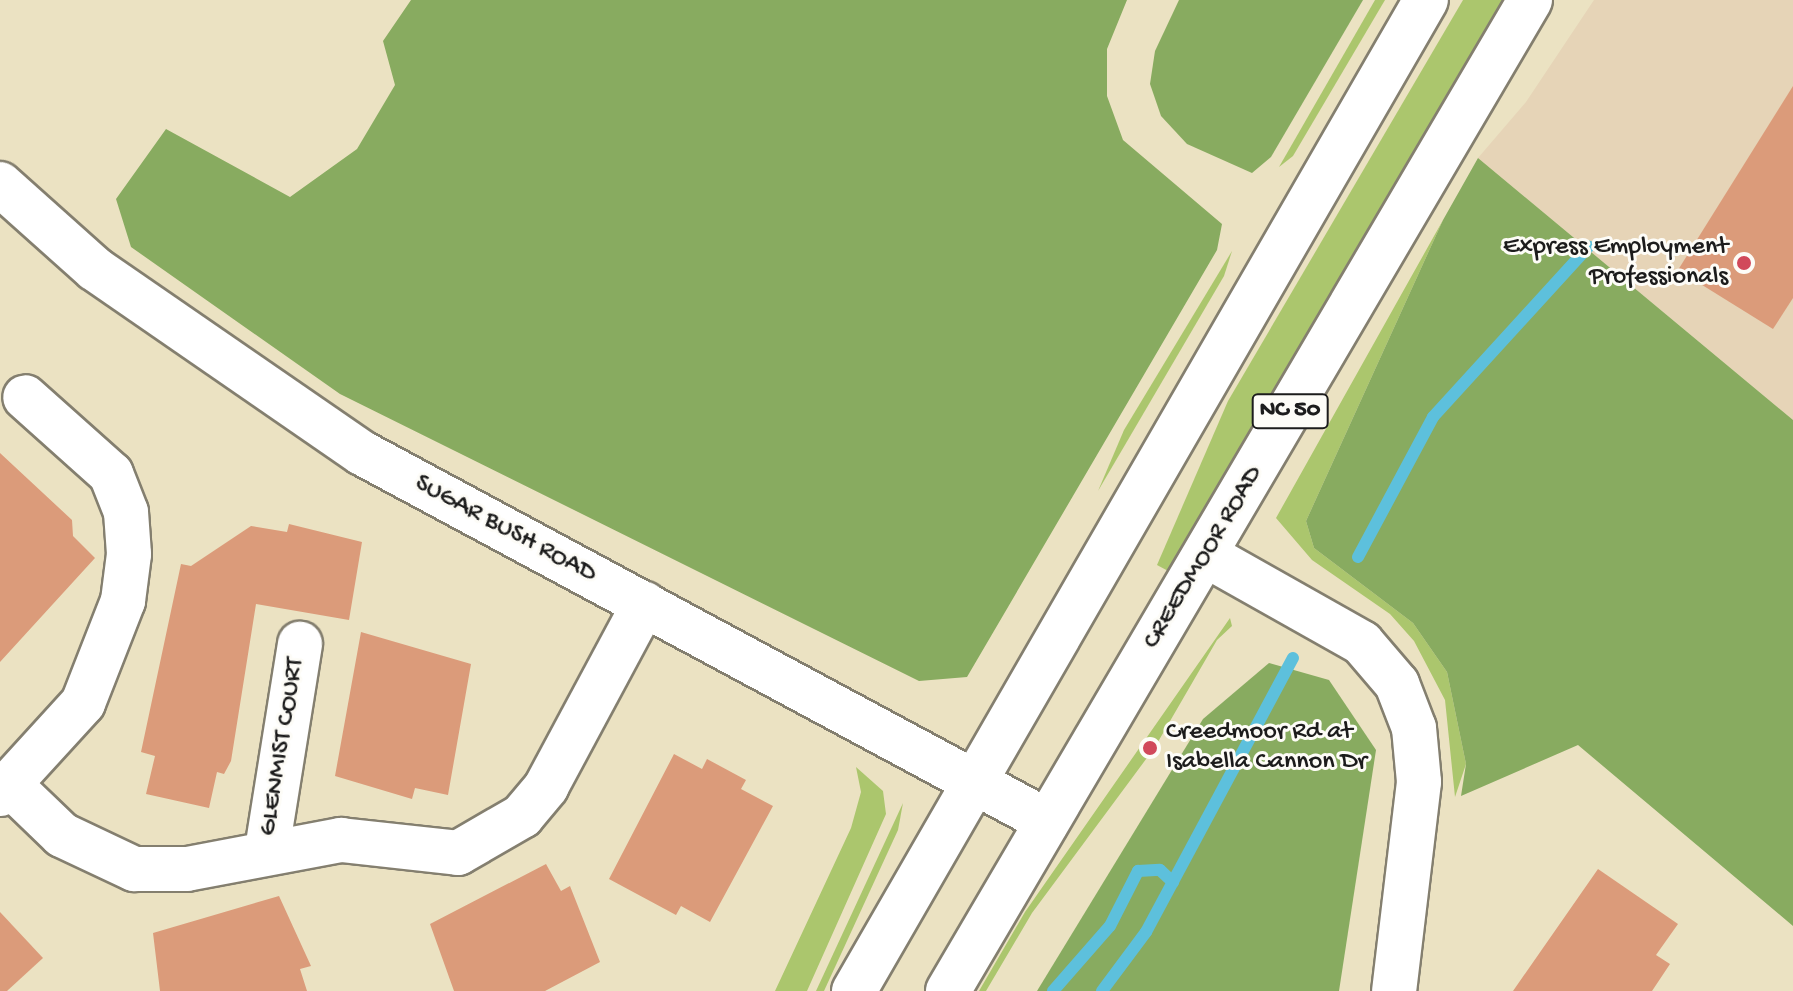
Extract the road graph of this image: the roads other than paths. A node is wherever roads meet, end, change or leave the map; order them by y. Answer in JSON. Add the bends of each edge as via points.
{"nodes":[{"id":1,"x":1426,"y":0,"type":"edge"},
{"id":2,"x":1530,"y":0,"type":"edge"},
{"id":3,"x":0,"y":184,"type":"edge"},
{"id":4,"x":25,"y":397,"type":"dead end"},
{"id":5,"x":1206,"y":555,"type":"junction"},
{"id":6,"x":644,"y":604,"type":"junction"},
{"id":7,"x":300,"y":644,"type":"dead end"},
{"id":8,"x":974,"y":783,"type":"junction"},
{"id":9,"x":5,"y":790,"type":"edge"},
{"id":10,"x":1047,"y":821,"type":"junction"},
{"id":11,"x":267,"y":850,"type":"junction"},
{"id":12,"x":854,"y":991,"type":"edge"},
{"id":13,"x":948,"y":991,"type":"edge"},
{"id":14,"x":1394,"y":991,"type":"edge"}],
"edges":[{"from":1,"to":8,"type":"street"},
{"from":2,"to":5,"type":"street","name":"CREEDMOOR ROAD","number":"NC 50"},
{"from":3,"to":6,"type":"street","name":"SUGAR BUSH ROAD","via":[[95,269],[349,445]]},
{"from":4,"to":9,"type":"street","via":[[111,474],[126,512],[129,554],[123,601],[83,703]]},
{"from":5,"to":10,"type":"street","name":"CREEDMOOR ROAD","number":"NC 50"},
{"from":5,"to":14,"type":"street","via":[[1362,643],[1397,684],[1414,728],[1419,782]]},
{"from":6,"to":8,"type":"street","name":"SUGAR BUSH ROAD"},
{"from":6,"to":11,"type":"street","via":[[546,787],[492,839],[458,853],[341,840]]},
{"from":7,"to":11,"type":"street","name":"GLENMIST COURT"},
{"from":8,"to":10,"type":"street","name":"SUGAR BUSH ROAD"},
{"from":8,"to":12,"type":"street"},
{"from":9,"to":11,"type":"street","via":[[62,835],[134,869],[187,869]]},
{"from":10,"to":13,"type":"street","name":"CREEDMOOR ROAD","number":"NC 50"}]}
